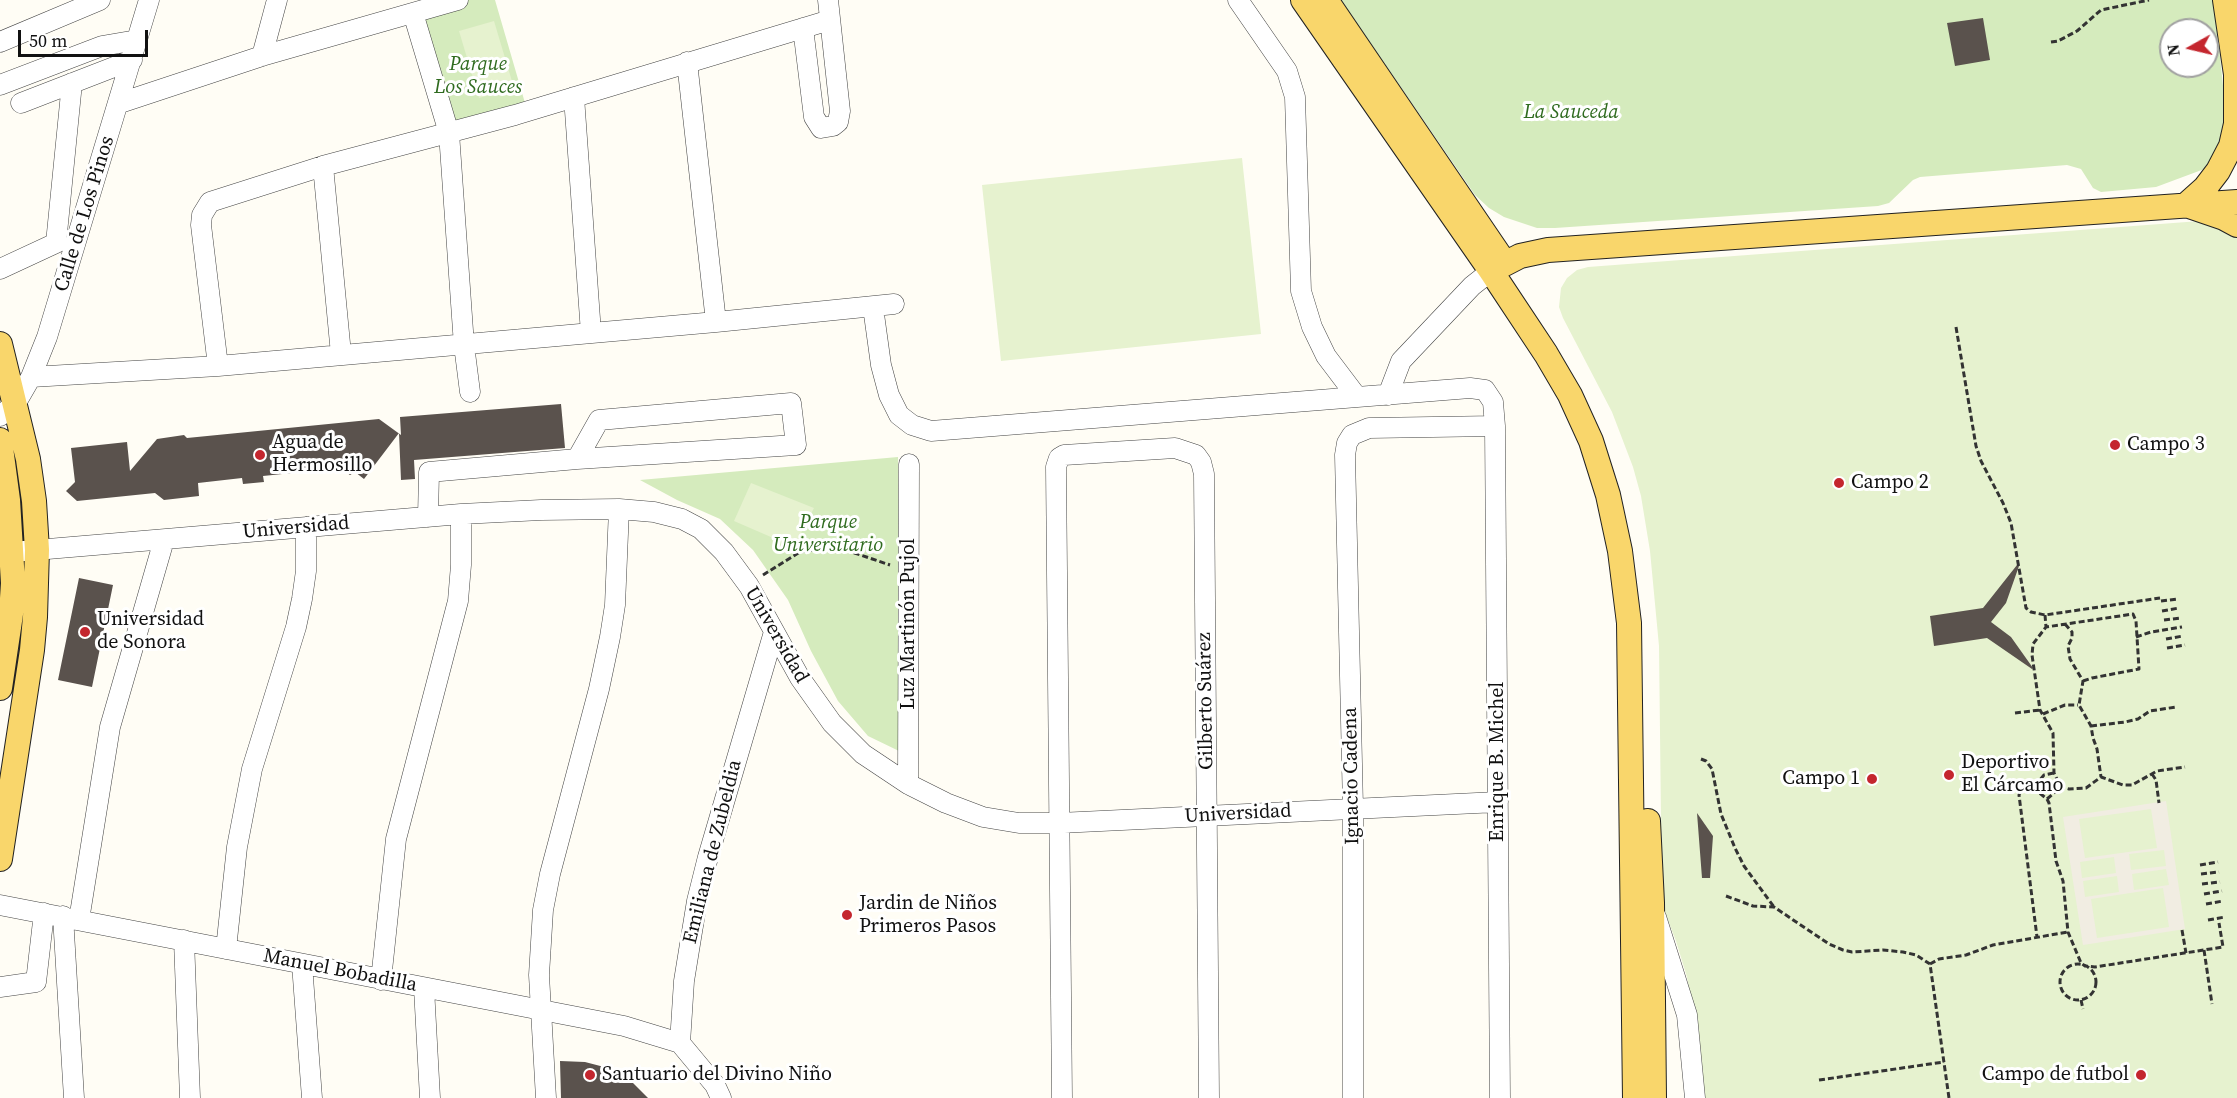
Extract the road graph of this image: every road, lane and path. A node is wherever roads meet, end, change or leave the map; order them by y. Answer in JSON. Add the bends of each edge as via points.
{"nodes":[{"id":1,"x":100,"y":0,"type":"edge"},
{"id":2,"x":149,"y":0,"type":"edge"},
{"id":3,"x":277,"y":0,"type":"edge"},
{"id":4,"x":458,"y":0,"type":"edge"},
{"id":5,"x":828,"y":0,"type":"edge"},
{"id":6,"x":1239,"y":0,"type":"edge"},
{"id":7,"x":1303,"y":0,"type":"edge"},
{"id":8,"x":1326,"y":0,"type":"edge"},
{"id":9,"x":2149,"y":0,"type":"edge"},
{"id":10,"x":2225,"y":0,"type":"edge"},
{"id":11,"x":413,"y":13,"type":"junction"},
{"id":12,"x":830,"y":20,"type":"junction"},
{"id":13,"x":802,"y":28,"type":"junction"},
{"id":14,"x":137,"y":40,"type":"junction"},
{"id":15,"x":0,"y":42,"type":"edge"},
{"id":16,"x":2050,"y":42,"type":"dead end"},
{"id":17,"x":262,"y":56,"type":"junction"},
{"id":18,"x":132,"y":60,"type":"junction"},
{"id":19,"x":687,"y":62,"type":"junction"},
{"id":20,"x":2236,"y":77,"type":"edge"},
{"id":21,"x":72,"y":83,"type":"junction"},
{"id":22,"x":0,"y":85,"type":"edge"},
{"id":23,"x":574,"y":97,"type":"junction"},
{"id":24,"x":21,"y":103,"type":"dead end"},
{"id":25,"x":120,"y":103,"type":"junction"},
{"id":26,"x":449,"y":134,"type":"junction"},
{"id":27,"x":323,"y":166,"type":"junction"},
{"id":28,"x":2237,"y":202,"type":"edge"},
{"id":29,"x":2186,"y":205,"type":"junction"},
{"id":30,"x":2237,"y":225,"type":"edge"},
{"id":31,"x":1498,"y":267,"type":"junction"},
{"id":32,"x":0,"y":268,"type":"edge"},
{"id":33,"x":894,"y":304,"type":"dead end"},
{"id":34,"x":873,"y":307,"type":"junction"},
{"id":35,"x":716,"y":322,"type":"junction"},
{"id":36,"x":1956,"y":327,"type":"dead end"},
{"id":37,"x":591,"y":333,"type":"junction"},
{"id":38,"x":0,"y":344,"type":"edge"},
{"id":39,"x":464,"y":345,"type":"junction"},
{"id":40,"x":340,"y":354,"type":"junction"},
{"id":41,"x":218,"y":366,"type":"junction"},
{"id":42,"x":31,"y":377,"type":"junction"},
{"id":43,"x":470,"y":392,"type":"dead end"},
{"id":44,"x":1388,"y":394,"type":"junction"},
{"id":45,"x":1357,"y":397,"type":"junction"},
{"id":46,"x":8,"y":410,"type":"edge"},
{"id":47,"x":1495,"y":426,"type":"junction"},
{"id":48,"x":0,"y":440,"type":"edge"},
{"id":49,"x":577,"y":459,"type":"junction"},
{"id":50,"x":909,"y":464,"type":"dead end"},
{"id":51,"x":619,"y":509,"type":"junction"},
{"id":52,"x":461,"y":514,"type":"junction"},
{"id":53,"x":428,"y":517,"type":"junction"},
{"id":54,"x":306,"y":527,"type":"junction"},
{"id":55,"x":164,"y":540,"type":"junction"},
{"id":56,"x":37,"y":550,"type":"junction"},
{"id":57,"x":6,"y":553,"type":"edge"},
{"id":58,"x":909,"y":573,"type":"junction"},
{"id":59,"x":749,"y":586,"type":"junction"},
{"id":60,"x":2178,"y":599,"type":"dead end"},
{"id":61,"x":2180,"y":608,"type":"dead end"},
{"id":62,"x":2162,"y":611,"type":"dead end"},
{"id":63,"x":2045,"y":615,"type":"junction"},
{"id":64,"x":2181,"y":618,"type":"dead end"},
{"id":65,"x":2164,"y":620,"type":"dead end"},
{"id":66,"x":2065,"y":623,"type":"junction"},
{"id":67,"x":2046,"y":627,"type":"junction"},
{"id":68,"x":2182,"y":627,"type":"dead end"},
{"id":69,"x":774,"y":632,"type":"junction"},
{"id":70,"x":2183,"y":636,"type":"dead end"},
{"id":71,"x":2136,"y":637,"type":"junction"},
{"id":72,"x":2166,"y":639,"type":"dead end"},
{"id":73,"x":2185,"y":645,"type":"dead end"},
{"id":74,"x":2168,"y":648,"type":"dead end"},
{"id":75,"x":2083,"y":681,"type":"junction"},
{"id":76,"x":0,"y":688,"type":"edge"},
{"id":77,"x":2079,"y":705,"type":"junction"},
{"id":78,"x":2176,"y":706,"type":"dead end"},
{"id":79,"x":2041,"y":712,"type":"junction"},
{"id":80,"x":2015,"y":713,"type":"dead end"},
{"id":81,"x":2091,"y":726,"type":"junction"},
{"id":82,"x":1701,"y":759,"type":"dead end"},
{"id":83,"x":2185,"y":767,"type":"dead end"},
{"id":84,"x":2054,"y":773,"type":"junction"},
{"id":85,"x":2152,"y":774,"type":"junction"},
{"id":86,"x":2101,"y":777,"type":"junction"},
{"id":87,"x":908,"y":784,"type":"junction"},
{"id":88,"x":2035,"y":786,"type":"junction"},
{"id":89,"x":2061,"y":787,"type":"junction"},
{"id":90,"x":2047,"y":799,"type":"junction"},
{"id":91,"x":1498,"y":802,"type":"junction"},
{"id":92,"x":2159,"y":803,"type":"dead end"},
{"id":93,"x":1353,"y":808,"type":"junction"},
{"id":94,"x":1207,"y":816,"type":"junction"},
{"id":95,"x":1059,"y":823,"type":"junction"},
{"id":96,"x":0,"y":859,"type":"edge"},
{"id":97,"x":2218,"y":862,"type":"dead end"},
{"id":98,"x":2200,"y":865,"type":"dead end"},
{"id":99,"x":2219,"y":872,"type":"dead end"},
{"id":100,"x":2201,"y":874,"type":"dead end"},
{"id":101,"x":2220,"y":882,"type":"dead end"},
{"id":102,"x":2202,"y":884,"type":"dead end"},
{"id":103,"x":2222,"y":891,"type":"dead end"},
{"id":104,"x":2204,"y":894,"type":"dead end"},
{"id":105,"x":1726,"y":896,"type":"dead end"},
{"id":106,"x":2223,"y":902,"type":"dead end"},
{"id":107,"x":1652,"y":903,"type":"junction"},
{"id":108,"x":0,"y":904,"type":"edge"},
{"id":109,"x":2206,"y":904,"type":"dead end"},
{"id":110,"x":1774,"y":907,"type":"junction"},
{"id":111,"x":62,"y":916,"type":"junction"},
{"id":112,"x":2226,"y":917,"type":"dead end"},
{"id":113,"x":2208,"y":920,"type":"dead end"},
{"id":114,"x":2219,"y":923,"type":"dead end"},
{"id":115,"x":2182,"y":930,"type":"dead end"},
{"id":116,"x":2068,"y":932,"type":"junction"},
{"id":117,"x":2037,"y":937,"type":"junction"},
{"id":118,"x":184,"y":940,"type":"junction"},
{"id":119,"x":226,"y":948,"type":"junction"},
{"id":120,"x":2204,"y":950,"type":"junction"},
{"id":121,"x":2186,"y":953,"type":"junction"},
{"id":122,"x":302,"y":964,"type":"junction"},
{"id":123,"x":1930,"y":964,"type":"junction"},
{"id":124,"x":2085,"y":966,"type":"junction"},
{"id":125,"x":381,"y":980,"type":"junction"},
{"id":126,"x":0,"y":987,"type":"edge"},
{"id":127,"x":424,"y":988,"type":"junction"},
{"id":128,"x":2081,"y":1000,"type":"junction"},
{"id":129,"x":2212,"y":1004,"type":"dead end"},
{"id":130,"x":2083,"y":1009,"type":"dead end"},
{"id":131,"x":541,"y":1010,"type":"junction"},
{"id":132,"x":680,"y":1043,"type":"junction"},
{"id":133,"x":1944,"y":1062,"type":"junction"},
{"id":134,"x":1819,"y":1080,"type":"dead end"},
{"id":135,"x":74,"y":1098,"type":"edge"},
{"id":136,"x":190,"y":1098,"type":"edge"},
{"id":137,"x":312,"y":1098,"type":"edge"},
{"id":138,"x":430,"y":1098,"type":"edge"},
{"id":139,"x":546,"y":1098,"type":"edge"},
{"id":140,"x":721,"y":1098,"type":"edge"},
{"id":141,"x":1062,"y":1098,"type":"edge"},
{"id":142,"x":1209,"y":1098,"type":"edge"},
{"id":143,"x":1353,"y":1098,"type":"edge"},
{"id":144,"x":1500,"y":1098,"type":"edge"},
{"id":145,"x":1635,"y":1098,"type":"edge"},
{"id":146,"x":1654,"y":1098,"type":"edge"},
{"id":147,"x":1695,"y":1098,"type":"edge"},
{"id":148,"x":1949,"y":1098,"type":"edge"}],
"edges":[{"from":1,"to":15,"type":"street"},
{"from":2,"to":14,"type":"street","name":"Calle de Los Pinos"},
{"from":3,"to":17,"type":"street"},
{"from":4,"to":11,"type":"street"},
{"from":5,"to":12,"type":"street"},
{"from":6,"to":45,"type":"street","via":[[1287,71],[1295,97],[1301,291],[1326,356]]},
{"from":7,"to":31,"type":"main road"},
{"from":8,"to":31,"type":"main road"},
{"from":9,"to":16,"type":"path","via":[[2101,10],[2077,31]]},
{"from":10,"to":20,"type":"main road"},
{"from":11,"to":17,"type":"street"},
{"from":11,"to":26,"type":"street"},
{"from":12,"to":13,"type":"street"},
{"from":12,"to":13,"type":"street","via":[[840,111],[838,122],[827,128],[821,128],[814,117]]},
{"from":13,"to":19,"type":"street"},
{"from":14,"to":18,"type":"street","name":"Calle de Los Pinos"},
{"from":14,"to":22,"type":"street","via":[[102,46]]},
{"from":17,"to":25,"type":"street"},
{"from":18,"to":21,"type":"street"},
{"from":18,"to":25,"type":"street","name":"Calle de Los Pinos"},
{"from":19,"to":23,"type":"street"},
{"from":19,"to":35,"type":"street"},
{"from":20,"to":29,"type":"main road","via":[[2236,124],[2231,146],[2218,171]]},
{"from":21,"to":24,"type":"street"},
{"from":21,"to":32,"type":"street","via":[[56,243]]},
{"from":23,"to":26,"type":"street"},
{"from":23,"to":37,"type":"street"},
{"from":25,"to":42,"type":"street","name":"Calle de Los Pinos"},
{"from":26,"to":27,"type":"street"},
{"from":26,"to":39,"type":"street"},
{"from":27,"to":40,"type":"street"},
{"from":27,"to":41,"type":"street","via":[[218,198],[210,202],[202,215]]},
{"from":28,"to":29,"type":"main road"},
{"from":29,"to":30,"type":"main road"},
{"from":29,"to":31,"type":"main road","via":[[1548,250],[1520,256]]},
{"from":31,"to":44,"type":"street","via":[[1472,286],[1401,362]]},
{"from":31,"to":107,"type":"main road","via":[[1558,345],[1592,406],[1626,502],[1642,610]]},
{"from":31,"to":145,"type":"main road","via":[[1587,432],[1608,495],[1620,551],[1629,623]]},
{"from":33,"to":34,"type":"street"},
{"from":34,"to":35,"type":"street"},
{"from":34,"to":45,"type":"street","via":[[880,365],[889,395],[899,414],[912,425],[931,431]]},
{"from":35,"to":37,"type":"street"},
{"from":36,"to":63,"type":"path","via":[[1978,454],[2011,523],[2026,608]]},
{"from":37,"to":39,"type":"street"},
{"from":38,"to":46,"type":"main road"},
{"from":39,"to":40,"type":"street"},
{"from":39,"to":43,"type":"street"},
{"from":40,"to":41,"type":"street"},
{"from":41,"to":42,"type":"street"},
{"from":42,"to":46,"type":"street","name":"Calle de Los Pinos"},
{"from":44,"to":45,"type":"street"},
{"from":44,"to":47,"type":"street","name":"Enrique B. Michel","via":[[1485,390],[1493,402]]},
{"from":46,"to":56,"type":"main road","via":[[28,459]]},
{"from":47,"to":91,"type":"street","name":"Enrique B. Michel"},
{"from":47,"to":93,"type":"street","name":"Ignacio Cadena","via":[[1369,428],[1352,435],[1347,443]]},
{"from":48,"to":57,"type":"main road"},
{"from":49,"to":49,"type":"street","via":[[796,445],[791,403],[599,420]]},
{"from":49,"to":53,"type":"street","via":[[429,472]]},
{"from":50,"to":58,"type":"street","name":"Luz Martinón Pujol"},
{"from":51,"to":52,"type":"street","name":"Universidad"},
{"from":51,"to":59,"type":"street","name":"Universidad","via":[[654,512],[701,529]]},
{"from":51,"to":131,"type":"street","via":[[615,605],[607,656],[543,910]]},
{"from":52,"to":53,"type":"street","name":"Universidad"},
{"from":52,"to":125,"type":"street","via":[[458,601],[396,839]]},
{"from":53,"to":54,"type":"street","name":"Universidad"},
{"from":54,"to":55,"type":"street","name":"Universidad"},
{"from":54,"to":119,"type":"street","via":[[303,599],[252,769],[237,847]]},
{"from":55,"to":56,"type":"street","name":"Universidad"},
{"from":55,"to":111,"type":"street"},
{"from":56,"to":57,"type":"street","name":"Universidad"},
{"from":56,"to":96,"type":"main road","via":[[32,650]]},
{"from":57,"to":76,"type":"main road","via":[[11,614]]},
{"from":58,"to":59,"type":"path","via":[[834,546],[800,552]]},
{"from":58,"to":87,"type":"street","name":"Luz Martinón Pujol"},
{"from":59,"to":69,"type":"street","name":"Universidad"},
{"from":60,"to":63,"type":"path"},
{"from":61,"to":62,"type":"path"},
{"from":63,"to":67,"type":"path"},
{"from":64,"to":65,"type":"path"},
{"from":66,"to":67,"type":"path"},
{"from":66,"to":71,"type":"path","via":[[2133,614]]},
{"from":66,"to":75,"type":"path","via":[[2072,632],[2070,659]]},
{"from":67,"to":79,"type":"path","via":[[2032,649]]},
{"from":68,"to":71,"type":"path"},
{"from":69,"to":87,"type":"street","name":"Universidad","via":[[831,723],[863,754]]},
{"from":69,"to":132,"type":"street","name":"Emiliana de Zubeldia","via":[[697,901],[688,946]]},
{"from":70,"to":72,"type":"path"},
{"from":71,"to":75,"type":"path","via":[[2139,669]]},
{"from":73,"to":74,"type":"path"},
{"from":75,"to":77,"type":"path"},
{"from":77,"to":79,"type":"path"},
{"from":77,"to":81,"type":"path"},
{"from":78,"to":81,"type":"path","via":[[2150,711],[2138,719]]},
{"from":79,"to":80,"type":"path"},
{"from":79,"to":84,"type":"path","via":[[2053,733]]},
{"from":81,"to":86,"type":"path"},
{"from":82,"to":110,"type":"path","via":[[1712,769],[1721,814],[1735,848]]},
{"from":83,"to":85,"type":"path"},
{"from":84,"to":88,"type":"path","via":[[2044,776]]},
{"from":84,"to":89,"type":"path"},
{"from":85,"to":86,"type":"path","via":[[2127,786]]},
{"from":85,"to":92,"type":"path"},
{"from":86,"to":89,"type":"path","via":[[2086,788]]},
{"from":87,"to":95,"type":"street","name":"Universidad","via":[[983,817]]},
{"from":88,"to":90,"type":"path"},
{"from":88,"to":117,"type":"path","via":[[2022,787],[2019,795]]},
{"from":89,"to":90,"type":"path"},
{"from":90,"to":116,"type":"path"},
{"from":91,"to":93,"type":"street","name":"Universidad"},
{"from":91,"to":144,"type":"street","name":"Enrique B. Michel"},
{"from":93,"to":94,"type":"street","name":"Universidad"},
{"from":93,"to":143,"type":"street","name":"Ignacio Cadena"},
{"from":94,"to":95,"type":"street","name":"Universidad"},
{"from":94,"to":95,"type":"street","name":"Gilberto Suárez","via":[[1204,474],[1196,455],[1175,448],[1064,455],[1056,467]]},
{"from":94,"to":142,"type":"street","name":"Gilberto Suárez"},
{"from":95,"to":141,"type":"street"},
{"from":97,"to":98,"type":"path"},
{"from":99,"to":100,"type":"path"},
{"from":101,"to":102,"type":"path"},
{"from":103,"to":104,"type":"path"},
{"from":105,"to":110,"type":"path","via":[[1753,906]]},
{"from":106,"to":109,"type":"path"},
{"from":107,"to":146,"type":"main road"},
{"from":107,"to":147,"type":"street","via":[[1687,1015]]},
{"from":108,"to":111,"type":"street","name":"Manuel Bobadilla"},
{"from":110,"to":123,"type":"path","via":[[1843,950],[1904,952]]},
{"from":111,"to":118,"type":"street","name":"Manuel Bobadilla"},
{"from":111,"to":126,"type":"street","via":[[36,982]]},
{"from":111,"to":135,"type":"street"},
{"from":112,"to":113,"type":"path"},
{"from":114,"to":120,"type":"path","via":[[2223,947]]},
{"from":115,"to":121,"type":"path"},
{"from":116,"to":117,"type":"path"},
{"from":116,"to":124,"type":"path"},
{"from":117,"to":123,"type":"path","via":[[1993,945]]},
{"from":118,"to":119,"type":"street","name":"Manuel Bobadilla"},
{"from":118,"to":136,"type":"street"},
{"from":119,"to":122,"type":"street","name":"Manuel Bobadilla"},
{"from":120,"to":121,"type":"path"},
{"from":120,"to":129,"type":"path"},
{"from":121,"to":124,"type":"path"},
{"from":122,"to":125,"type":"street","name":"Manuel Bobadilla"},
{"from":122,"to":137,"type":"street"},
{"from":123,"to":133,"type":"path"},
{"from":124,"to":128,"type":"path","via":[[2094,974],[2096,987],[2090,997]]},
{"from":124,"to":128,"type":"path","via":[[2067,967],[2059,983],[2067,998]]},
{"from":125,"to":127,"type":"street","name":"Manuel Bobadilla"},
{"from":127,"to":131,"type":"street","name":"Manuel Bobadilla"},
{"from":127,"to":138,"type":"street"},
{"from":128,"to":130,"type":"path"},
{"from":131,"to":132,"type":"street","name":"Manuel Bobadilla","via":[[624,1026]]},
{"from":131,"to":139,"type":"street"},
{"from":132,"to":140,"type":"street"},
{"from":133,"to":134,"type":"path"},
{"from":133,"to":148,"type":"path"}]}
